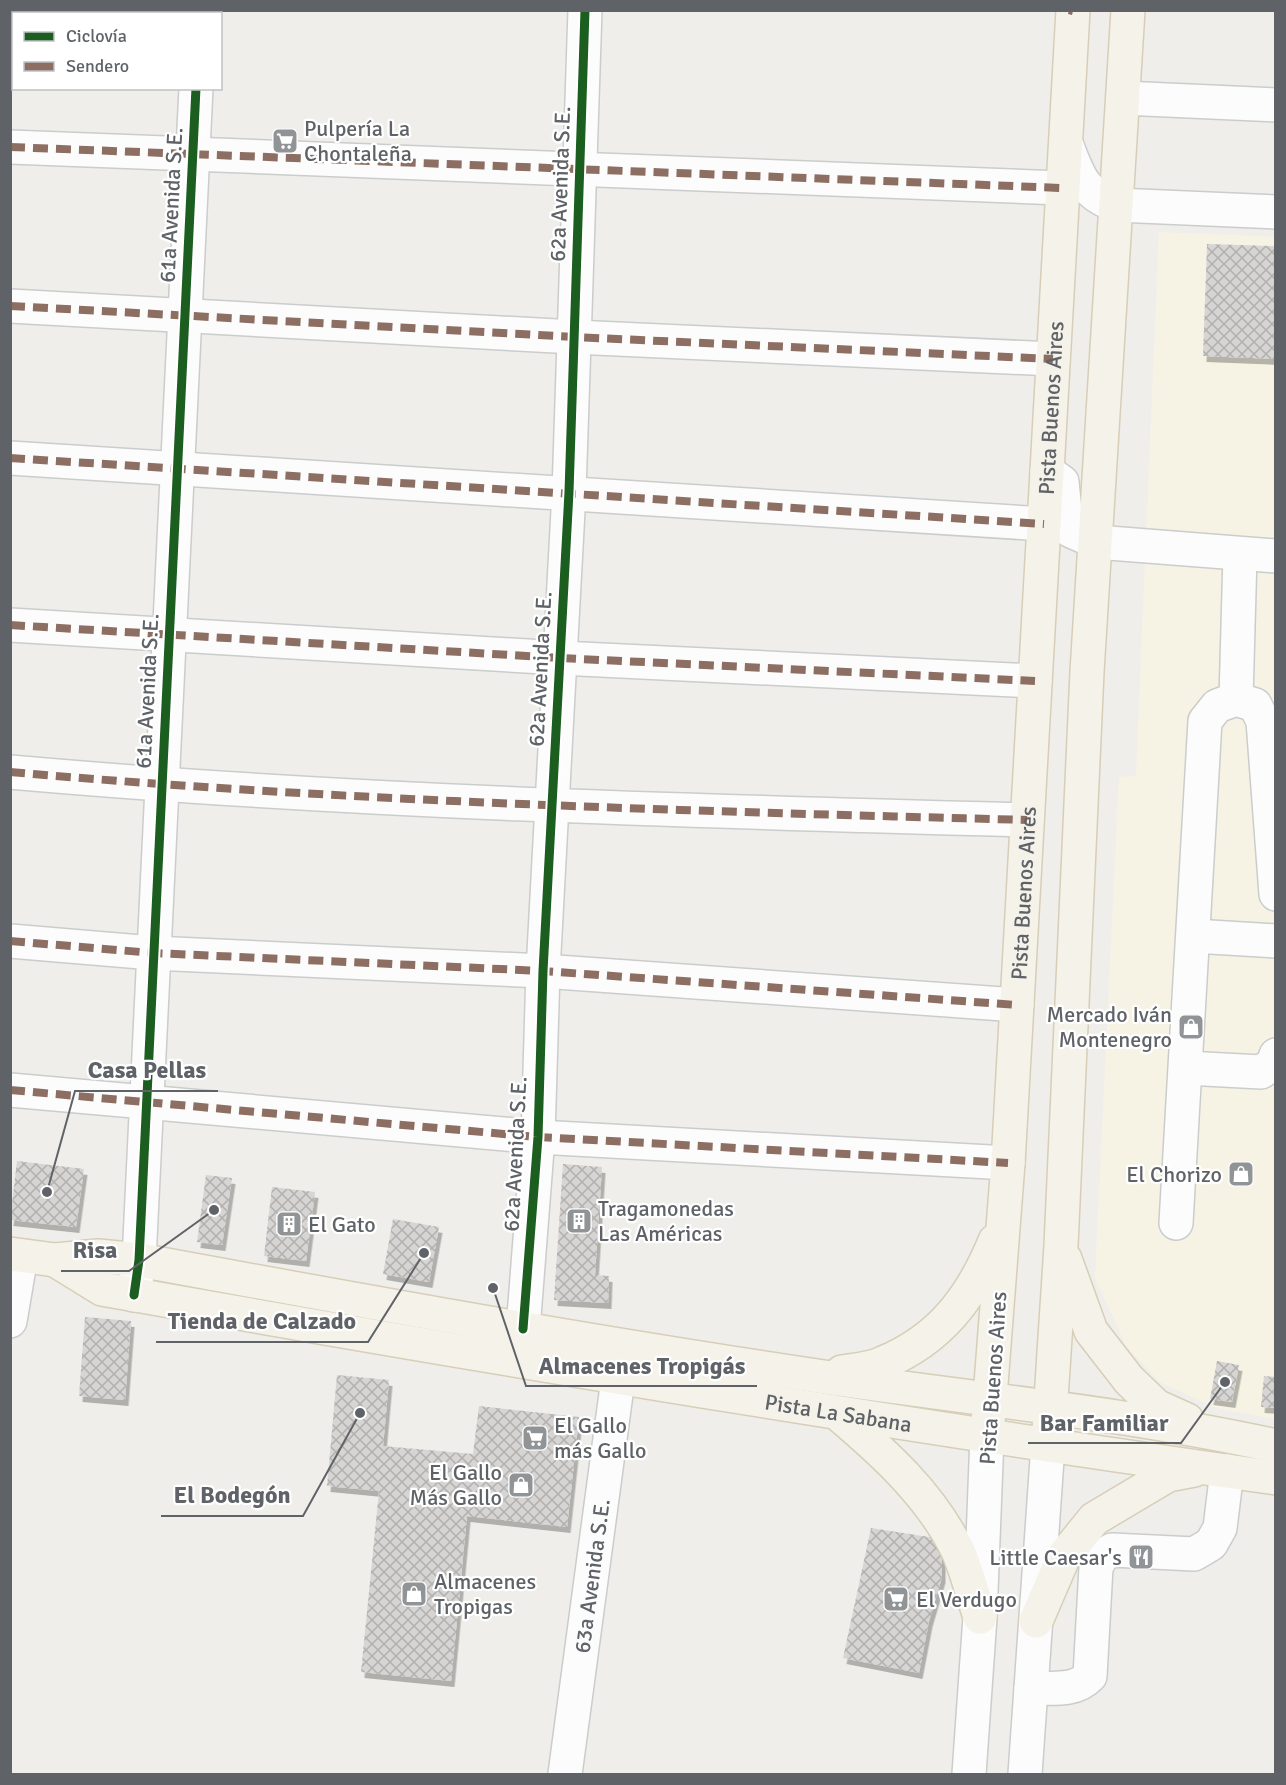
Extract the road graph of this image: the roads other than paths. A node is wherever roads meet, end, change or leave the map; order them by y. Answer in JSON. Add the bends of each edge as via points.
{"nodes":[{"id":1,"x":585,"y":10,"type":"edge"},
{"id":2,"x":1071,"y":10,"type":"edge"},
{"id":3,"x":1128,"y":10,"type":"edge"},
{"id":4,"x":196,"y":90,"type":"edge"},
{"id":5,"x":1123,"y":98,"type":"junction"},
{"id":6,"x":1275,"y":105,"type":"edge"},
{"id":7,"x":1065,"y":141,"type":"junction"},
{"id":8,"x":10,"y":147,"type":"edge"},
{"id":9,"x":193,"y":154,"type":"junction"},
{"id":10,"x":580,"y":169,"type":"junction"},
{"id":11,"x":1062,"y":188,"type":"junction"},
{"id":12,"x":1117,"y":205,"type":"junction"},
{"id":13,"x":1275,"y":212,"type":"edge"},
{"id":14,"x":10,"y":306,"type":"edge"},
{"id":15,"x":185,"y":314,"type":"junction"},
{"id":16,"x":574,"y":337,"type":"junction"},
{"id":17,"x":1053,"y":359,"type":"junction"},
{"id":18,"x":10,"y":458,"type":"edge"},
{"id":19,"x":177,"y":469,"type":"junction"},
{"id":20,"x":1047,"y":471,"type":"junction"},
{"id":21,"x":569,"y":492,"type":"junction"},
{"id":22,"x":1044,"y":524,"type":"junction"},
{"id":23,"x":1096,"y":542,"type":"junction"},
{"id":24,"x":1240,"y":555,"type":"junction"},
{"id":25,"x":1275,"y":556,"type":"edge"},
{"id":26,"x":10,"y":625,"type":"edge"},
{"id":27,"x":169,"y":634,"type":"junction"},
{"id":28,"x":560,"y":658,"type":"junction"},
{"id":29,"x":1035,"y":681,"type":"junction"},
{"id":30,"x":1236,"y":699,"type":"junction"},
{"id":31,"x":10,"y":771,"type":"edge"},
{"id":32,"x":162,"y":785,"type":"junction"},
{"id":33,"x":552,"y":807,"type":"junction"},
{"id":34,"x":1027,"y":820,"type":"junction"},
{"id":35,"x":1275,"y":894,"type":"edge"},
{"id":36,"x":1194,"y":936,"type":"junction"},
{"id":37,"x":10,"y":941,"type":"edge"},
{"id":38,"x":1275,"y":941,"type":"edge"},
{"id":39,"x":153,"y":953,"type":"junction"},
{"id":40,"x":543,"y":971,"type":"junction"},
{"id":41,"x":1017,"y":1005,"type":"junction"},
{"id":42,"x":1275,"y":1055,"type":"edge"},
{"id":43,"x":1186,"y":1068,"type":"junction"},
{"id":44,"x":10,"y":1090,"type":"edge"},
{"id":45,"x":146,"y":1101,"type":"junction"},
{"id":46,"x":538,"y":1137,"type":"junction"},
{"id":47,"x":1008,"y":1163,"type":"junction"},
{"id":48,"x":1005,"y":1216,"type":"junction"},
{"id":49,"x":1176,"y":1223,"type":"dead end"},
{"id":50,"x":1061,"y":1246,"type":"junction"},
{"id":51,"x":16,"y":1255,"type":"edge"},
{"id":52,"x":55,"y":1260,"type":"junction"},
{"id":53,"x":139,"y":1260,"type":"junction"},
{"id":54,"x":134,"y":1295,"type":"junction"},
{"id":55,"x":10,"y":1321,"type":"edge"},
{"id":56,"x":523,"y":1329,"type":"junction"},
{"id":57,"x":823,"y":1377,"type":"junction"},
{"id":58,"x":618,"y":1379,"type":"junction"},
{"id":59,"x":990,"y":1398,"type":"junction"},
{"id":60,"x":1051,"y":1406,"type":"junction"},
{"id":61,"x":837,"y":1413,"type":"junction"},
{"id":62,"x":1219,"y":1433,"type":"junction"},
{"id":63,"x":987,"y":1436,"type":"junction"},
{"id":64,"x":1048,"y":1445,"type":"junction"},
{"id":65,"x":1275,"y":1446,"type":"edge"},
{"id":66,"x":1216,"y":1469,"type":"junction"},
{"id":67,"x":1275,"y":1478,"type":"edge"},
{"id":68,"x":980,"y":1617,"type":"junction"},
{"id":69,"x":1036,"y":1621,"type":"junction"},
{"id":70,"x":1031,"y":1688,"type":"junction"},
{"id":71,"x":565,"y":1774,"type":"edge"},
{"id":72,"x":969,"y":1774,"type":"edge"},
{"id":73,"x":1025,"y":1774,"type":"edge"}],
"edges":[{"from":1,"to":10,"type":"street","name":"62a Avenida S.E."},
{"from":2,"to":7,"type":"main road","name":"Pista Buenos Aires"},
{"from":3,"to":5,"type":"main road"},
{"from":4,"to":9,"type":"street","name":"61a Avenida S.E."},
{"from":5,"to":6,"type":"street"},
{"from":5,"to":12,"type":"main road"},
{"from":7,"to":11,"type":"main road","name":"Pista Buenos Aires"},
{"from":7,"to":12,"type":"street","via":[[1087,188],[1100,201]]},
{"from":8,"to":9,"type":"street"},
{"from":9,"to":10,"type":"street"},
{"from":9,"to":15,"type":"street","name":"61a Avenida S.E."},
{"from":10,"to":11,"type":"street"},
{"from":10,"to":16,"type":"street","name":"62a Avenida S.E."},
{"from":11,"to":17,"type":"main road","name":"Pista Buenos Aires"},
{"from":12,"to":13,"type":"street"},
{"from":12,"to":23,"type":"main road"},
{"from":14,"to":15,"type":"street"},
{"from":15,"to":16,"type":"street"},
{"from":15,"to":19,"type":"street","name":"61a Avenida S.E."},
{"from":16,"to":17,"type":"street"},
{"from":16,"to":21,"type":"street","name":"62a Avenida S.E."},
{"from":17,"to":20,"type":"main road","name":"Pista Buenos Aires"},
{"from":18,"to":19,"type":"street"},
{"from":19,"to":21,"type":"street"},
{"from":19,"to":27,"type":"street","name":"61a Avenida S.E."},
{"from":20,"to":22,"type":"main road","name":"Pista Buenos Aires"},
{"from":20,"to":23,"type":"street","via":[[1062,482],[1066,521],[1071,531]]},
{"from":21,"to":22,"type":"street"},
{"from":21,"to":28,"type":"street","name":"62a Avenida S.E."},
{"from":22,"to":29,"type":"main road","name":"Pista Buenos Aires"},
{"from":23,"to":24,"type":"street"},
{"from":23,"to":50,"type":"main road"},
{"from":24,"to":25,"type":"street"},
{"from":24,"to":30,"type":"street"},
{"from":26,"to":27,"type":"street"},
{"from":27,"to":28,"type":"street"},
{"from":27,"to":32,"type":"street","name":"61a Avenida S.E."},
{"from":28,"to":29,"type":"street"},
{"from":28,"to":33,"type":"street","name":"62a Avenida S.E."},
{"from":29,"to":34,"type":"main road","name":"Pista Buenos Aires"},
{"from":30,"to":35,"type":"street","via":[[1254,705],[1263,721]]},
{"from":30,"to":36,"type":"street","via":[[1217,706],[1205,721]]},
{"from":31,"to":32,"type":"street"},
{"from":32,"to":33,"type":"street"},
{"from":32,"to":39,"type":"street","name":"61a Avenida S.E."},
{"from":33,"to":34,"type":"street"},
{"from":33,"to":40,"type":"street","name":"62a Avenida S.E."},
{"from":34,"to":41,"type":"main road","name":"Pista Buenos Aires"},
{"from":36,"to":38,"type":"street"},
{"from":36,"to":43,"type":"street"},
{"from":37,"to":39,"type":"street"},
{"from":39,"to":40,"type":"street"},
{"from":39,"to":45,"type":"street","name":"61a Avenida S.E."},
{"from":40,"to":41,"type":"street"},
{"from":40,"to":46,"type":"street","name":"62a Avenida S.E."},
{"from":41,"to":47,"type":"main road","name":"Pista Buenos Aires"},
{"from":42,"to":43,"type":"street","via":[[1273,1065],[1261,1072]]},
{"from":43,"to":49,"type":"street"},
{"from":44,"to":45,"type":"street"},
{"from":45,"to":46,"type":"street"},
{"from":45,"to":53,"type":"street","name":"61a Avenida S.E."},
{"from":46,"to":47,"type":"street"},
{"from":46,"to":56,"type":"street","name":"62a Avenida S.E."},
{"from":47,"to":48,"type":"main road","name":"Pista Buenos Aires"},
{"from":48,"to":57,"type":"main road","via":[[981,1276],[940,1328],[882,1364]]},
{"from":48,"to":59,"type":"main road","name":"Pista Buenos Aires"},
{"from":50,"to":60,"type":"main road"},
{"from":50,"to":62,"type":"main road","via":[[1091,1331],[1129,1380],[1156,1406]]},
{"from":51,"to":52,"type":"main road","name":"Pista La Sabana"},
{"from":51,"to":55,"type":"street"},
{"from":52,"to":53,"type":"main road","name":"Pista La Sabana","via":[[98,1256]]},
{"from":52,"to":54,"type":"main road","name":"Pista La Sabana","via":[[102,1289]]},
{"from":53,"to":54,"type":"street","name":"61a Avenida S.E."},
{"from":53,"to":56,"type":"main road","name":"Pista La Sabana"},
{"from":54,"to":58,"type":"main road","name":"Pista La Sabana"},
{"from":56,"to":57,"type":"main road","name":"Pista La Sabana"},
{"from":57,"to":59,"type":"main road","name":"Pista La Sabana"},
{"from":58,"to":61,"type":"main road","name":"Pista La Sabana"},
{"from":58,"to":71,"type":"street","name":"63a Avenida S.E."},
{"from":59,"to":60,"type":"main road","name":"Pista La Sabana"},
{"from":59,"to":63,"type":"main road","name":"Pista Buenos Aires"},
{"from":60,"to":62,"type":"main road","name":"Pista La Sabana"},
{"from":60,"to":64,"type":"main road"},
{"from":61,"to":63,"type":"main road","name":"Pista La Sabana"},
{"from":61,"to":68,"type":"main road","via":[[901,1470],[946,1529]]},
{"from":62,"to":65,"type":"main road","name":"Pista La Sabana"},
{"from":63,"to":64,"type":"main road","name":"Pista La Sabana"},
{"from":63,"to":68,"type":"street","name":"Pista Buenos Aires"},
{"from":64,"to":66,"type":"main road","name":"Pista La Sabana"},
{"from":64,"to":69,"type":"street"},
{"from":66,"to":67,"type":"main road","name":"Pista La Sabana"},
{"from":66,"to":69,"type":"main road","via":[[1168,1474],[1094,1519],[1064,1556]]},
{"from":66,"to":70,"type":"street","via":[[1220,1528],[1211,1544],[1194,1554],[1112,1550],[1102,1556],[1096,1567],[1090,1677],[1082,1685],[1067,1688]]},
{"from":68,"to":72,"type":"street","name":"Pista Buenos Aires"},
{"from":69,"to":70,"type":"street"},
{"from":70,"to":73,"type":"street"}]}
